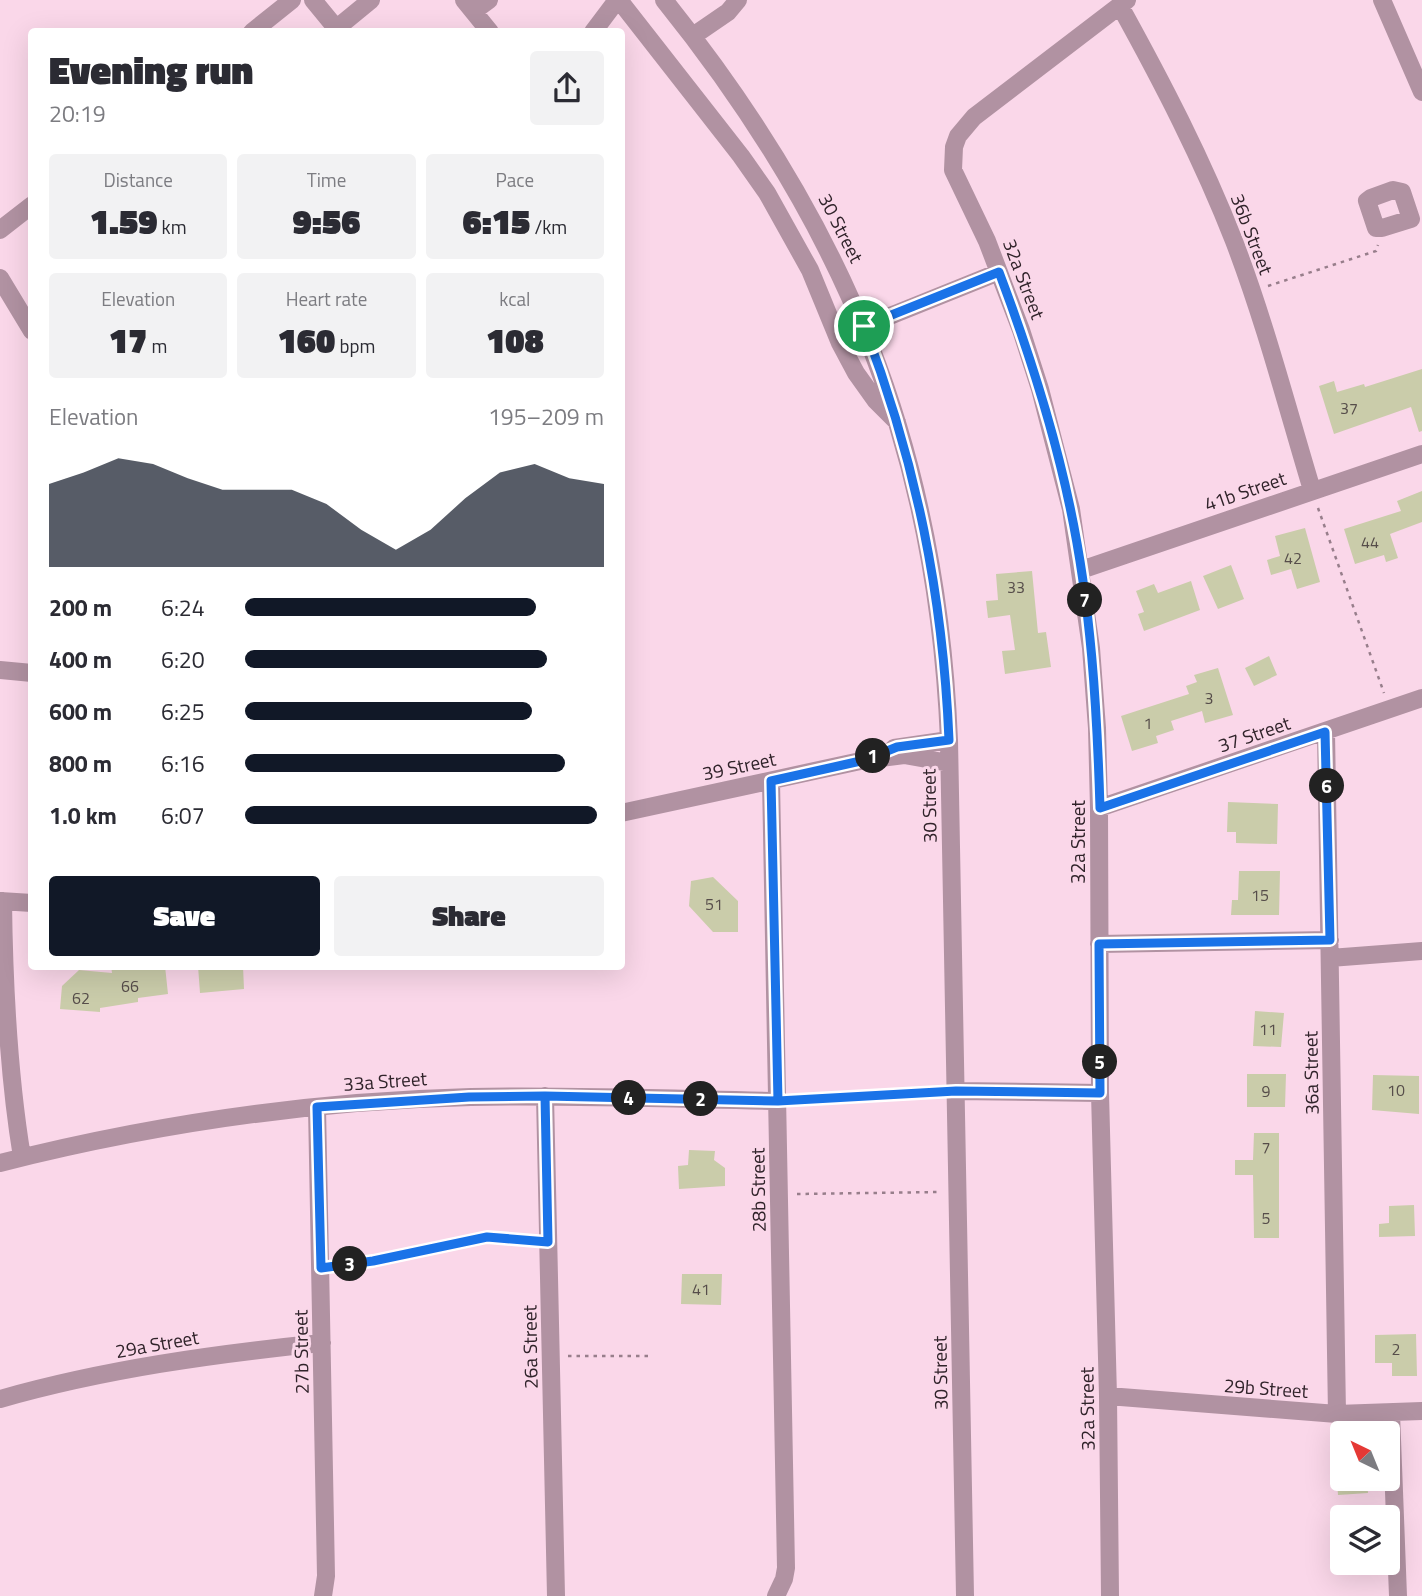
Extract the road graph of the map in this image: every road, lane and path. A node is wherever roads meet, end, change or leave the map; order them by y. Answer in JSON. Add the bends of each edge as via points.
{"nodes":[{"id":1,"x":292,"y":0,"type":"edge"},
{"id":2,"x":313,"y":0,"type":"edge"},
{"id":3,"x":371,"y":0,"type":"edge"},
{"id":4,"x":489,"y":0,"type":"edge"},
{"id":5,"x":618,"y":0,"type":"edge"},
{"id":6,"x":664,"y":0,"type":"edge"},
{"id":7,"x":728,"y":0,"type":"edge"},
{"id":8,"x":738,"y":0,"type":"edge"},
{"id":9,"x":1382,"y":0,"type":"edge"},
{"id":10,"x":1124,"y":3,"type":"edge"},
{"id":11,"x":469,"y":6,"type":"edge"},
{"id":12,"x":257,"y":28,"type":"edge"},
{"id":13,"x":333,"y":28,"type":"edge"},
{"id":14,"x":336,"y":28,"type":"edge"},
{"id":15,"x":487,"y":28,"type":"edge"},
{"id":16,"x":596,"y":28,"type":"edge"},
{"id":17,"x":688,"y":31,"type":"junction"},
{"id":18,"x":1422,"y":92,"type":"edge"},
{"id":19,"x":28,"y":208,"type":"edge"},
{"id":20,"x":1417,"y":217,"type":"edge"},
{"id":21,"x":1382,"y":229,"type":"junction"},
{"id":22,"x":0,"y":230,"type":"edge"},
{"id":23,"x":999,"y":272,"type":"junction"},
{"id":24,"x":0,"y":278,"type":"edge"},
{"id":25,"x":1252,"y":291,"type":"junction"},
{"id":26,"x":28,"y":324,"type":"edge"},
{"id":27,"x":864,"y":326,"type":"junction"},
{"id":28,"x":900,"y":425,"type":"junction"},
{"id":29,"x":1422,"y":454,"type":"edge"},
{"id":30,"x":1312,"y":490,"type":"junction"},
{"id":31,"x":1081,"y":570,"type":"junction"},
{"id":32,"x":0,"y":670,"type":"edge"},
{"id":33,"x":28,"y":673,"type":"edge"},
{"id":34,"x":1422,"y":698,"type":"edge"},
{"id":35,"x":1390,"y":709,"type":"junction"},
{"id":36,"x":1325,"y":732,"type":"junction"},
{"id":37,"x":949,"y":740,"type":"junction"},
{"id":38,"x":865,"y":760,"type":"junction"},
{"id":39,"x":949,"y":763,"type":"junction"},
{"id":40,"x":771,"y":781,"type":"junction"},
{"id":41,"x":1100,"y":808,"type":"junction"},
{"id":42,"x":625,"y":812,"type":"edge"},
{"id":43,"x":2,"y":901,"type":"edge"},
{"id":44,"x":28,"y":903,"type":"edge"},
{"id":45,"x":1099,"y":944,"type":"junction"},
{"id":46,"x":1330,"y":949,"type":"junction"},
{"id":47,"x":1422,"y":951,"type":"edge"},
{"id":48,"x":956,"y":1091,"type":"junction"},
{"id":49,"x":1100,"y":1093,"type":"junction"},
{"id":50,"x":545,"y":1096,"type":"junction"},
{"id":51,"x":778,"y":1101,"type":"junction"},
{"id":52,"x":317,"y":1107,"type":"junction"},
{"id":53,"x":22,"y":1157,"type":"junction"},
{"id":54,"x":0,"y":1163,"type":"edge"},
{"id":55,"x":958,"y":1192,"type":"junction"},
{"id":56,"x":779,"y":1195,"type":"junction"},
{"id":57,"x":548,"y":1242,"type":"junction"},
{"id":58,"x":321,"y":1268,"type":"junction"},
{"id":59,"x":322,"y":1343,"type":"junction"},
{"id":60,"x":651,"y":1356,"type":"dead end"},
{"id":61,"x":551,"y":1357,"type":"junction"},
{"id":62,"x":1108,"y":1396,"type":"junction"},
{"id":63,"x":0,"y":1399,"type":"edge"},
{"id":64,"x":1422,"y":1411,"type":"edge"},
{"id":65,"x":1391,"y":1413,"type":"junction"},
{"id":66,"x":1337,"y":1414,"type":"junction"},
{"id":67,"x":323,"y":1596,"type":"edge"},
{"id":68,"x":556,"y":1596,"type":"edge"},
{"id":69,"x":776,"y":1596,"type":"edge"},
{"id":70,"x":965,"y":1596,"type":"edge"},
{"id":71,"x":1110,"y":1596,"type":"edge"},
{"id":72,"x":1398,"y":1596,"type":"edge"}],
"edges":[{"from":1,"to":12,"type":"street"},
{"from":2,"to":13,"type":"street"},
{"from":3,"to":14,"type":"street"},
{"from":4,"to":11,"type":"street"},
{"from":5,"to":16,"type":"street"},
{"from":5,"to":28,"type":"street","via":[[767,193],[810,270],[856,373]]},
{"from":6,"to":17,"type":"street","name":"30 Street"},
{"from":7,"to":17,"type":"street"},
{"from":8,"to":17,"type":"street","via":[[728,12]]},
{"from":9,"to":18,"type":"street"},
{"from":10,"to":23,"type":"street","name":"32a Street","via":[[974,117],[954,147],[953,170]]},
{"from":10,"to":25,"type":"street","name":"36b Street","via":[[1200,161]]},
{"from":11,"to":15,"type":"street"},
{"from":17,"to":27,"type":"street","name":"30 Street","via":[[749,114],[800,196]]},
{"from":19,"to":22,"type":"street"},
{"from":20,"to":21,"type":"street"},
{"from":20,"to":21,"type":"street","via":[[1402,192],[1394,190],[1367,201],[1374,226]]},
{"from":21,"to":25,"type":"path","via":[[1376,251]]},
{"from":23,"to":27,"type":"street"},
{"from":23,"to":31,"type":"street","name":"32a Street","via":[[1057,449]]},
{"from":24,"to":26,"type":"street"},
{"from":25,"to":30,"type":"street","name":"36b Street"},
{"from":27,"to":28,"type":"street","name":"30 Street"},
{"from":28,"to":37,"type":"street","name":"30 Street","via":[[935,583]]},
{"from":29,"to":30,"type":"street","name":"41b Street"},
{"from":30,"to":31,"type":"street","name":"41b Street"},
{"from":30,"to":35,"type":"path"},
{"from":31,"to":41,"type":"street","name":"32a Street"},
{"from":32,"to":33,"type":"street"},
{"from":34,"to":35,"type":"street","name":"37 Street"},
{"from":35,"to":36,"type":"street","name":"37 Street"},
{"from":36,"to":41,"type":"street","name":"37 Street"},
{"from":36,"to":46,"type":"street","name":"36a Street"},
{"from":37,"to":38,"type":"street","name":"39 Street","via":[[897,747]]},
{"from":37,"to":39,"type":"street","name":"30 Street"},
{"from":38,"to":39,"type":"street","name":"39 Street","via":[[904,755]]},
{"from":38,"to":40,"type":"street","name":"39 Street"},
{"from":39,"to":48,"type":"street","name":"30 Street"},
{"from":40,"to":42,"type":"street","name":"39 Street"},
{"from":40,"to":51,"type":"street","name":"28b Street"},
{"from":41,"to":45,"type":"street","name":"32a Street"},
{"from":43,"to":44,"type":"street"},
{"from":43,"to":53,"type":"street","via":[[12,1095]]},
{"from":45,"to":46,"type":"street"},
{"from":45,"to":49,"type":"street","name":"32a Street"},
{"from":46,"to":47,"type":"street"},
{"from":46,"to":66,"type":"street","name":"36a Street"},
{"from":48,"to":49,"type":"street"},
{"from":48,"to":51,"type":"path"},
{"from":48,"to":55,"type":"street","name":"30 Street"},
{"from":49,"to":62,"type":"street","name":"32a Street"},
{"from":50,"to":51,"type":"street","name":"33a Street"},
{"from":50,"to":52,"type":"street","name":"33a Street"},
{"from":50,"to":57,"type":"street","name":"26a Street"},
{"from":51,"to":56,"type":"street","name":"28b Street"},
{"from":52,"to":53,"type":"street","name":"33a Street","via":[[169,1127]]},
{"from":52,"to":58,"type":"street","name":"27b Street"},
{"from":53,"to":54,"type":"street","name":"33a Street"},
{"from":55,"to":56,"type":"path"},
{"from":55,"to":70,"type":"street","name":"30 Street"},
{"from":56,"to":69,"type":"street","name":"28b Street","via":[[786,1567]]},
{"from":57,"to":58,"type":"path","via":[[487,1237]]},
{"from":57,"to":61,"type":"street","name":"26a Street"},
{"from":58,"to":59,"type":"street","name":"27b Street"},
{"from":59,"to":63,"type":"street","name":"29a Street","via":[[166,1362]]},
{"from":59,"to":67,"type":"street","name":"27b Street"},
{"from":60,"to":61,"type":"path"},
{"from":61,"to":68,"type":"street","name":"26a Street"},
{"from":62,"to":66,"type":"street","name":"29b Street"},
{"from":62,"to":71,"type":"street","name":"32a Street"},
{"from":64,"to":65,"type":"street","name":"29b Street"},
{"from":65,"to":66,"type":"street","name":"29b Street"},
{"from":65,"to":72,"type":"street"}]}
